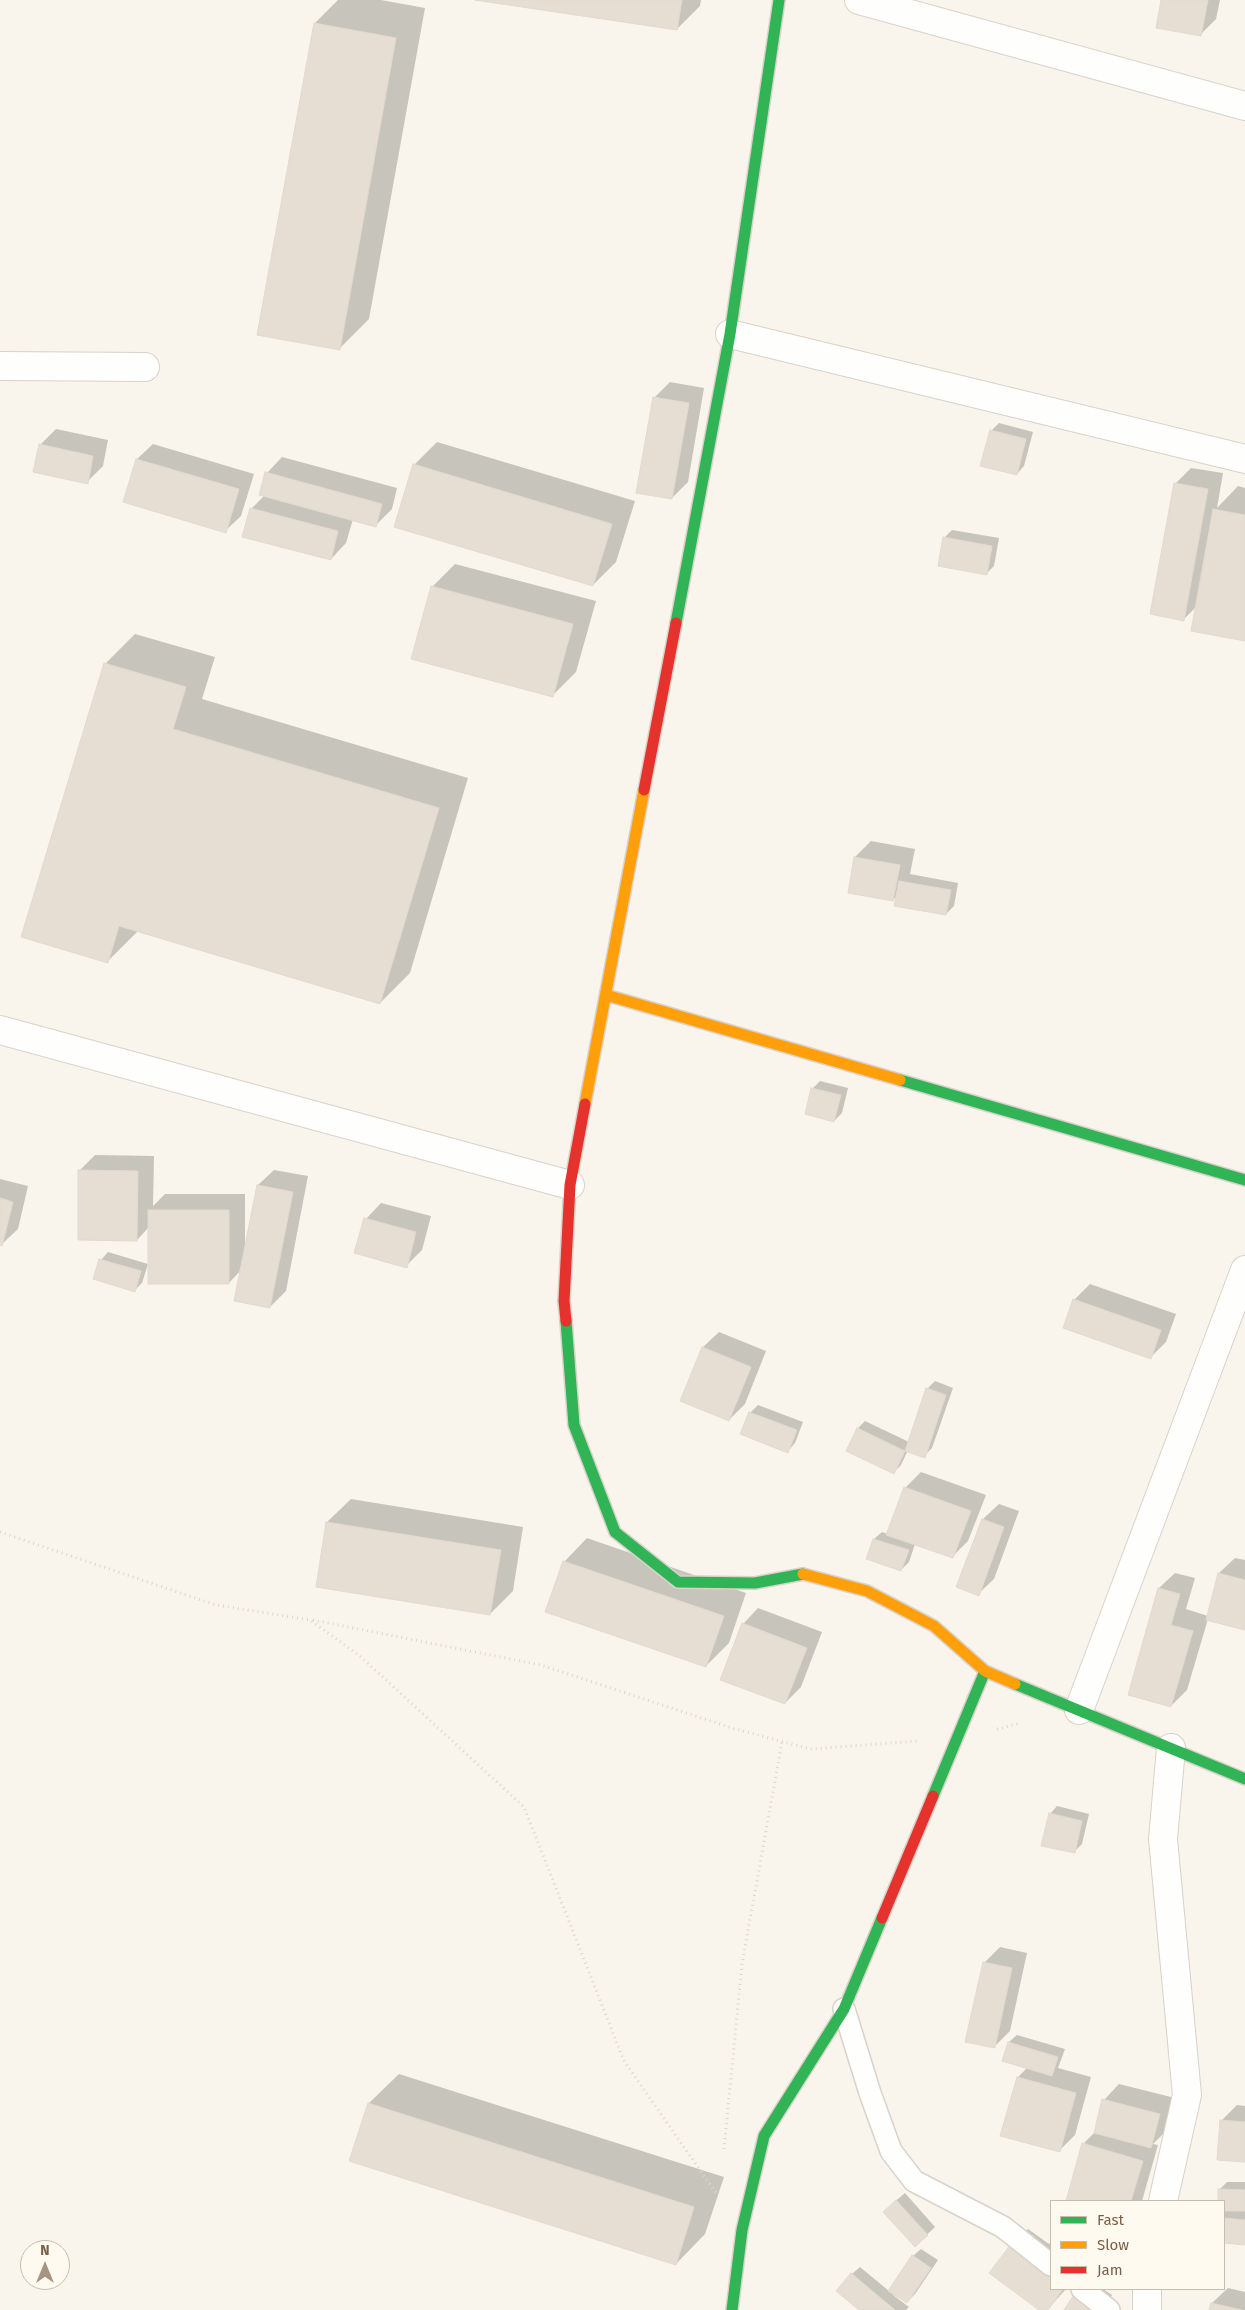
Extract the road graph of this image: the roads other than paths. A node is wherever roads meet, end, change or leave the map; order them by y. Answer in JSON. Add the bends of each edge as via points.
{"nodes":[{"id":1,"x":779,"y":0,"type":"edge"},
{"id":2,"x":860,"y":0,"type":"edge"},
{"id":3,"x":1245,"y":106,"type":"edge"},
{"id":4,"x":730,"y":334,"type":"junction"},
{"id":5,"x":0,"y":366,"type":"edge"},
{"id":6,"x":145,"y":366,"type":"dead end"},
{"id":7,"x":1245,"y":459,"type":"edge"},
{"id":8,"x":606,"y":995,"type":"junction"},
{"id":9,"x":0,"y":1030,"type":"edge"},
{"id":10,"x":1245,"y":1180,"type":"edge"},
{"id":11,"x":570,"y":1186,"type":"junction"},
{"id":12,"x":1245,"y":1270,"type":"edge"},
{"id":13,"x":985,"y":1671,"type":"junction"},
{"id":14,"x":1079,"y":1710,"type":"junction"},
{"id":15,"x":1170,"y":1748,"type":"junction"},
{"id":16,"x":1245,"y":1779,"type":"edge"},
{"id":17,"x":844,"y":2009,"type":"junction"},
{"id":18,"x":1164,"y":2200,"type":"edge"},
{"id":19,"x":1050,"y":2264,"type":"edge"},
{"id":20,"x":1083,"y":2290,"type":"edge"},
{"id":21,"x":1147,"y":2290,"type":"edge"},
{"id":22,"x":732,"y":2310,"type":"edge"},
{"id":23,"x":1110,"y":2310,"type":"edge"},
{"id":24,"x":1147,"y":2310,"type":"edge"}],
"edges":[{"from":1,"to":4,"type":"street"},
{"from":2,"to":3,"type":"street"},
{"from":4,"to":7,"type":"street"},
{"from":4,"to":8,"type":"street"},
{"from":5,"to":6,"type":"street"},
{"from":8,"to":10,"type":"street"},
{"from":8,"to":11,"type":"street"},
{"from":9,"to":11,"type":"street"},
{"from":11,"to":13,"type":"street","via":[[564,1301],[574,1425],[615,1532],[678,1582],[755,1583],[805,1574],[867,1591],[934,1626]]},
{"from":12,"to":14,"type":"street"},
{"from":13,"to":14,"type":"street"},
{"from":13,"to":17,"type":"street"},
{"from":14,"to":15,"type":"street"},
{"from":15,"to":16,"type":"street"},
{"from":15,"to":18,"type":"street","via":[[1162,1839],[1187,2095]]},
{"from":17,"to":19,"type":"lane","via":[[891,2151],[914,2181],[1003,2227]]},
{"from":17,"to":22,"type":"street","via":[[764,2136],[742,2230]]},
{"from":20,"to":23,"type":"lane"},
{"from":21,"to":24,"type":"street"}]}
